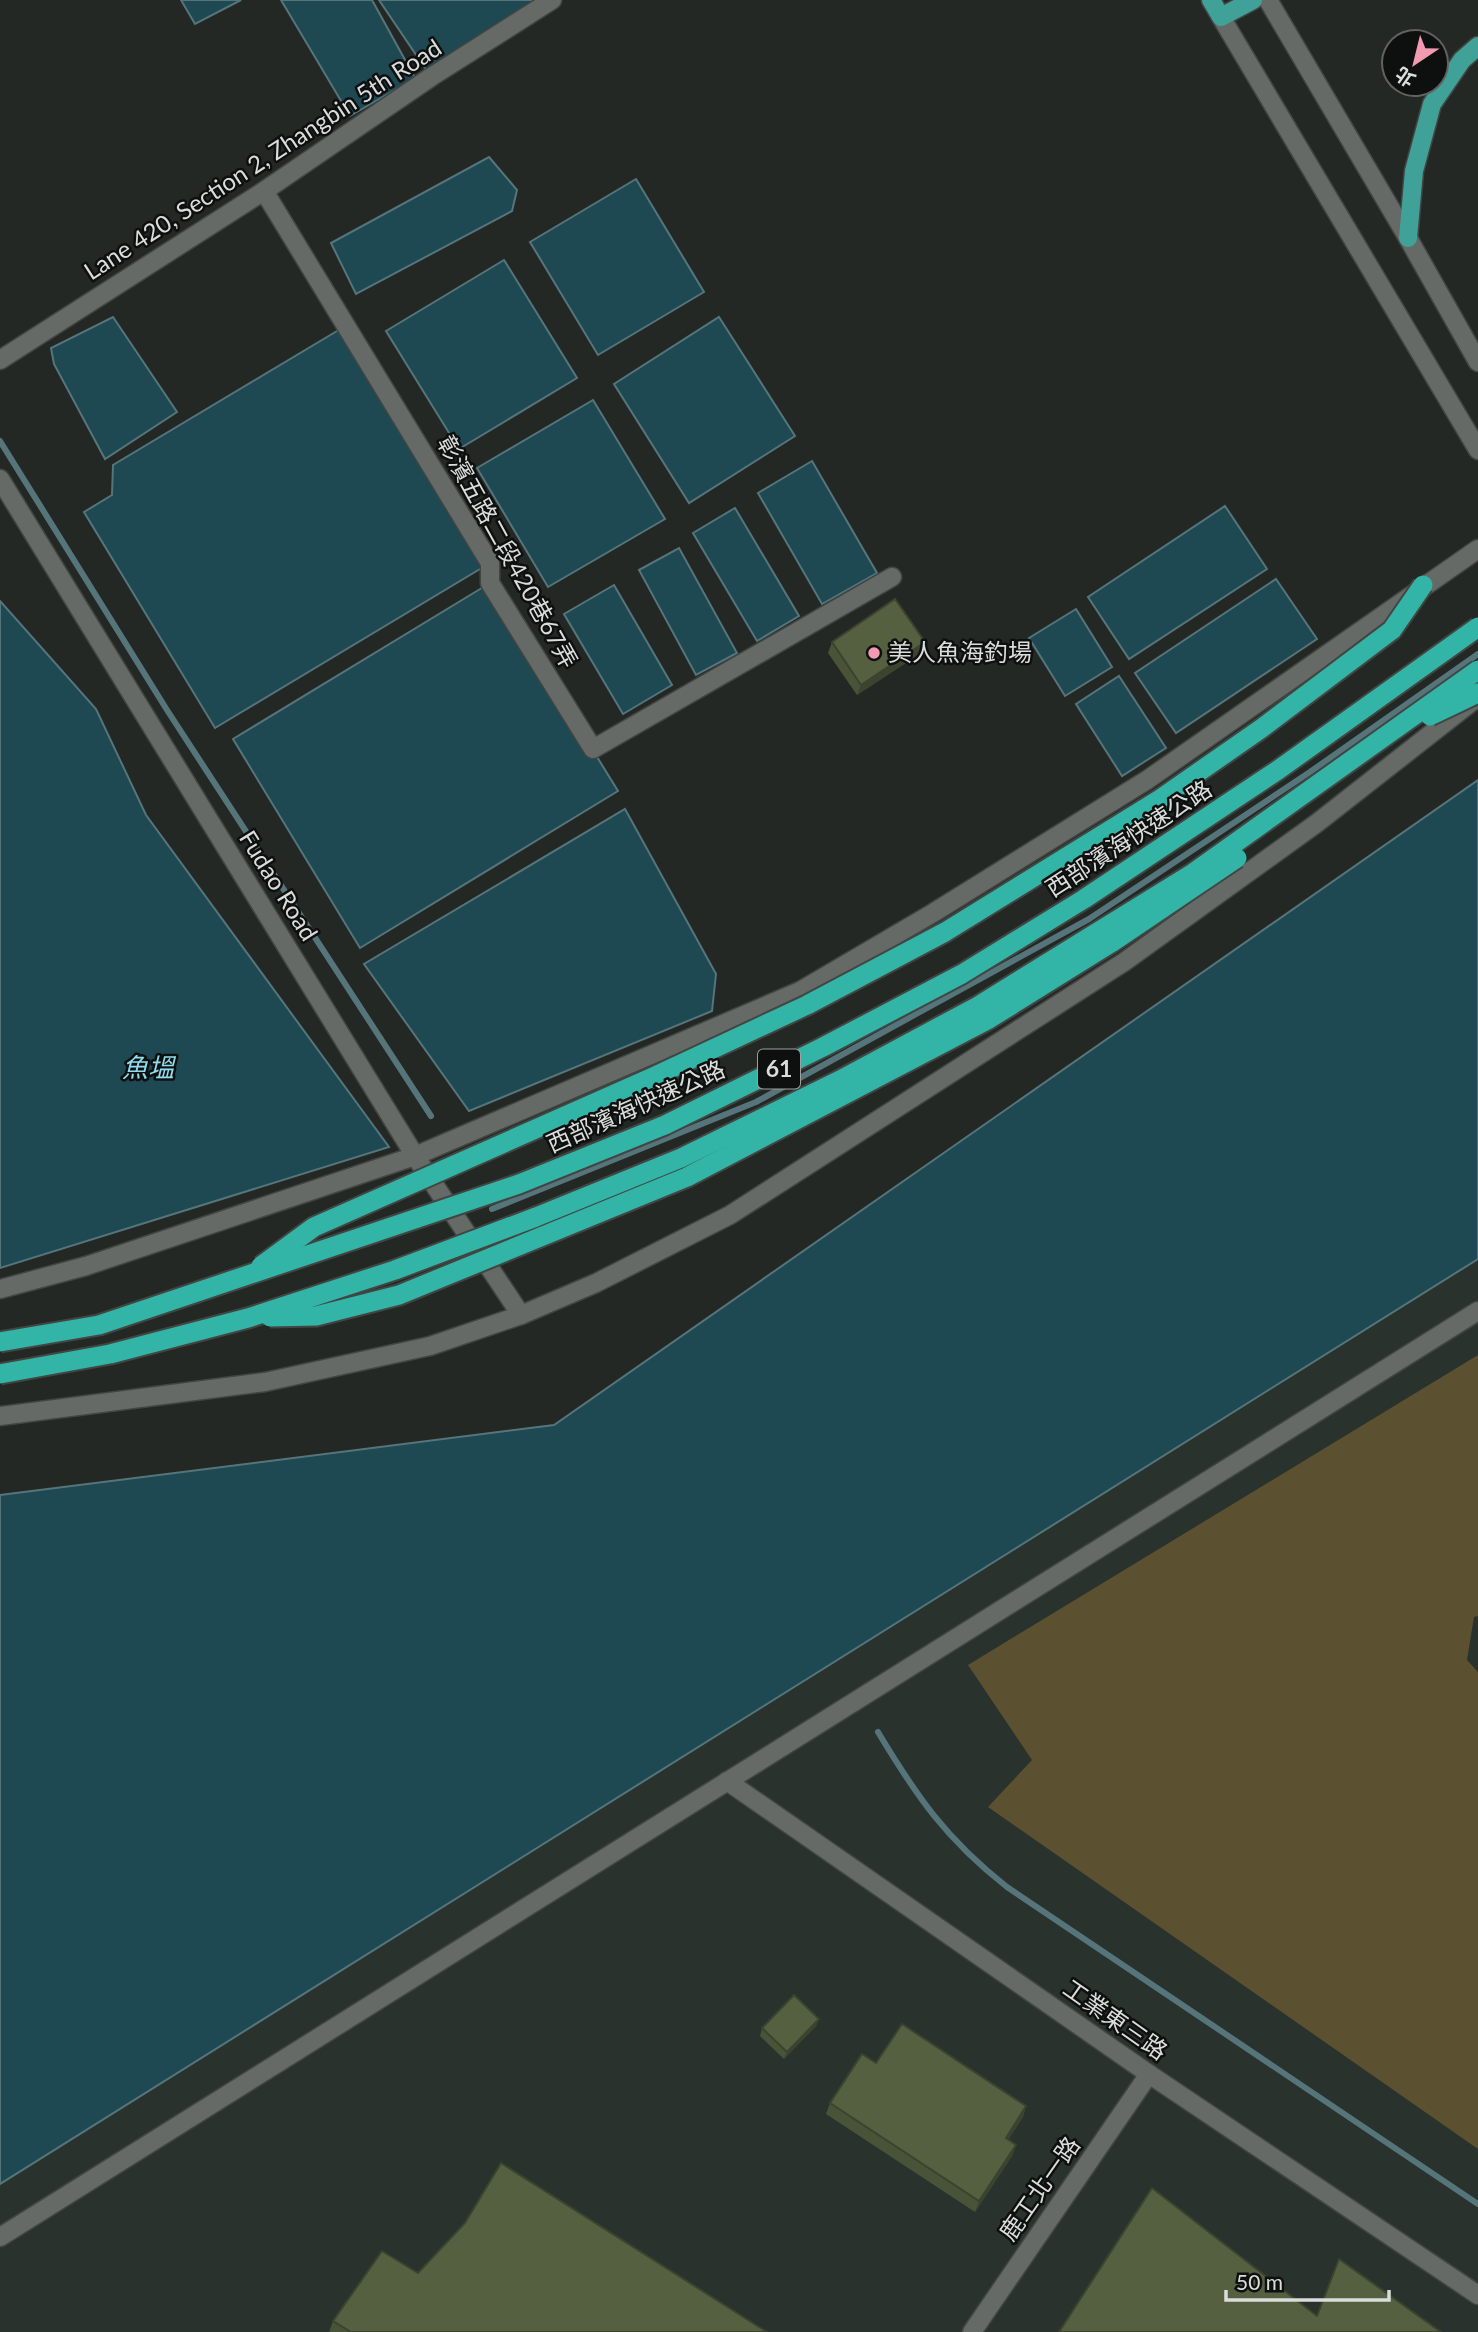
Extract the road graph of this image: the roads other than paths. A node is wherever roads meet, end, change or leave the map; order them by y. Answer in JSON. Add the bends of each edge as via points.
{"nodes":[{"id":1,"x":552,"y":0,"type":"edge"},
{"id":2,"x":1211,"y":0,"type":"edge"},
{"id":3,"x":1253,"y":0,"type":"edge"},
{"id":4,"x":1268,"y":0,"type":"edge"},
{"id":5,"x":1221,"y":18,"type":"junction"},
{"id":6,"x":1478,"y":46,"type":"edge"},
{"id":7,"x":264,"y":191,"type":"junction"},
{"id":8,"x":1408,"y":238,"type":"junction"},
{"id":9,"x":0,"y":360,"type":"edge"},
{"id":10,"x":1478,"y":362,"type":"edge"},
{"id":11,"x":1478,"y":450,"type":"edge"},
{"id":12,"x":0,"y":479,"type":"edge"},
{"id":13,"x":1478,"y":549,"type":"edge"},
{"id":14,"x":892,"y":576,"type":"dead end"},
{"id":15,"x":1423,"y":585,"type":"junction"},
{"id":16,"x":1478,"y":627,"type":"edge"},
{"id":17,"x":1478,"y":670,"type":"edge"},
{"id":18,"x":1478,"y":695,"type":"edge"},
{"id":19,"x":415,"y":1156,"type":"junction"},
{"id":20,"x":246,"y":1277,"type":"junction"},
{"id":21,"x":0,"y":1289,"type":"edge"},
{"id":22,"x":1478,"y":1311,"type":"edge"},
{"id":23,"x":521,"y":1315,"type":"junction"},
{"id":24,"x":248,"y":1318,"type":"junction"},
{"id":25,"x":0,"y":1342,"type":"edge"},
{"id":26,"x":0,"y":1374,"type":"edge"},
{"id":27,"x":0,"y":1416,"type":"edge"},
{"id":28,"x":727,"y":1781,"type":"junction"},
{"id":29,"x":1149,"y":2074,"type":"junction"},
{"id":30,"x":0,"y":2236,"type":"edge"},
{"id":31,"x":1478,"y":2295,"type":"edge"},
{"id":32,"x":972,"y":2332,"type":"edge"}],
"edges":[{"from":1,"to":7,"type":"street","name":"Lane 420, Section 2, Zhangbin 5th Road"},
{"from":2,"to":5,"type":"main road"},
{"from":3,"to":5,"type":"main road"},
{"from":4,"to":8,"type":"street"},
{"from":5,"to":11,"type":"street"},
{"from":6,"to":8,"type":"main road","via":[[1462,60],[1432,104],[1414,171]]},
{"from":7,"to":9,"type":"street","name":"Lane 420, Section 2, Zhangbin 5th Road"},
{"from":7,"to":14,"type":"street","name":"彰濱五路二段420巷67弄","via":[[490,563],[490,583],[593,749]]},
{"from":8,"to":10,"type":"street"},
{"from":12,"to":19,"type":"street","name":"Fudao Road"},
{"from":13,"to":15,"type":"street"},
{"from":15,"to":19,"type":"street","via":[[1147,780],[800,991]]},
{"from":15,"to":20,"type":"highway","bridge":true,"via":[[1392,630],[1262,728],[1160,799],[945,932],[795,1011],[314,1227]]},
{"from":16,"to":20,"type":"highway","name":"西部濱海快速公路","number":"61","bridge":true,"via":[[1278,770],[962,974],[665,1125],[519,1184]]},
{"from":17,"to":24,"type":"highway","number":"61","bridge":true,"via":[[1193,873],[978,1006],[840,1080],[681,1158],[536,1217]]},
{"from":18,"to":23,"type":"street","via":[[1317,823],[1124,962],[730,1215],[596,1283]]},
{"from":18,"to":24,"type":"highway","bridge":true,"via":[[1410,727],[1208,879],[989,1019],[687,1177],[399,1295],[316,1316]]},
{"from":19,"to":21,"type":"street","via":[[86,1266]]},
{"from":19,"to":23,"type":"street","name":"Fudao Road"},
{"from":20,"to":25,"type":"highway","name":"西部濱海快速公路","number":"61","bridge":true,"via":[[99,1325]]},
{"from":22,"to":28,"type":"street"},
{"from":23,"to":27,"type":"street","via":[[430,1346],[265,1382]]},
{"from":24,"to":26,"type":"highway","number":"61","bridge":true,"via":[[110,1354]]},
{"from":28,"to":29,"type":"street","name":"工業東三路"},
{"from":28,"to":30,"type":"street"},
{"from":29,"to":31,"type":"street","name":"工業東三路"},
{"from":29,"to":32,"type":"street","name":"鹿工北一路"}]}
